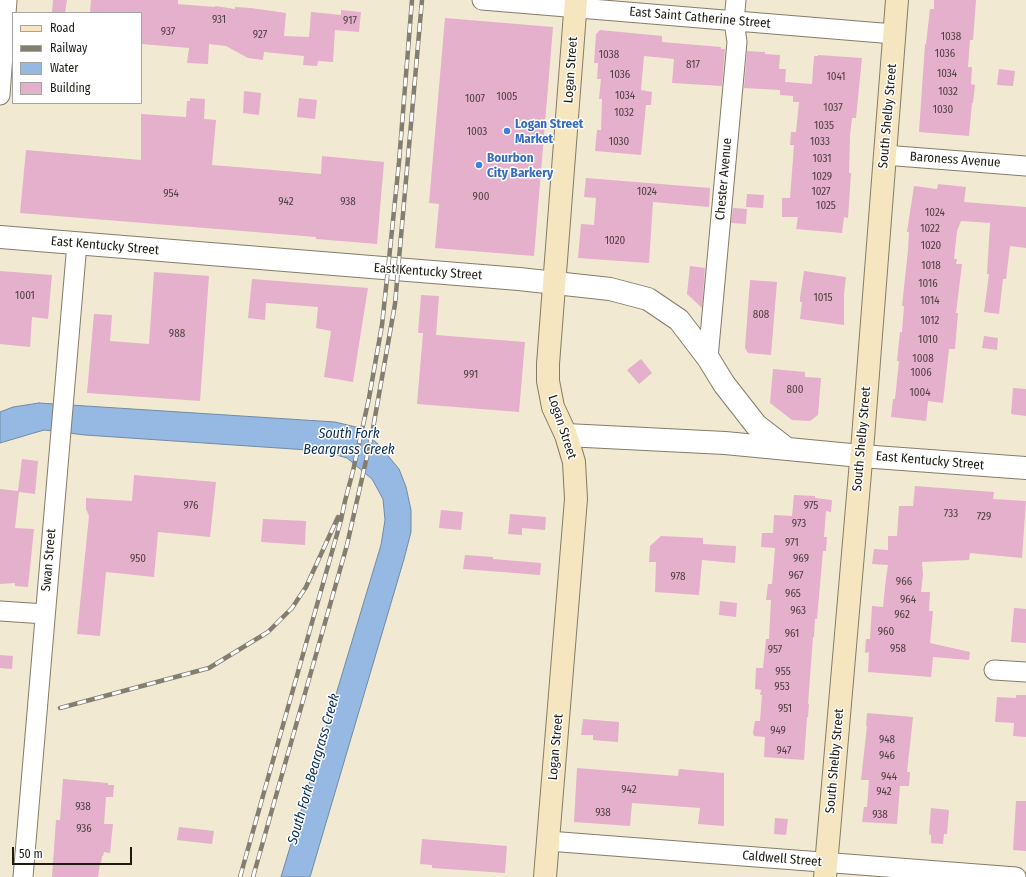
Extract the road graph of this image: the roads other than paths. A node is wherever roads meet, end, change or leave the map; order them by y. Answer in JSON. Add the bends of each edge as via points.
{"nodes":[{"id":1,"x":7,"y":0,"type":"edge"},
{"id":2,"x":482,"y":0,"type":"edge"},
{"id":3,"x":736,"y":0,"type":"edge"},
{"id":4,"x":897,"y":0,"type":"edge"},
{"id":5,"x":576,"y":4,"type":"edge"},
{"id":6,"x":734,"y":21,"type":"junction"},
{"id":7,"x":894,"y":34,"type":"junction"},
{"id":8,"x":0,"y":95,"type":"edge"},
{"id":9,"x":884,"y":155,"type":"junction"},
{"id":10,"x":1026,"y":166,"type":"edge"},
{"id":11,"x":0,"y":237,"type":"edge"},
{"id":12,"x":77,"y":243,"type":"junction"},
{"id":13,"x":555,"y":283,"type":"junction"},
{"id":14,"x":708,"y":358,"type":"junction"},
{"id":15,"x":566,"y":435,"type":"junction"},
{"id":16,"x":787,"y":449,"type":"junction"},
{"id":17,"x":861,"y":456,"type":"junction"},
{"id":18,"x":1026,"y":468,"type":"edge"},
{"id":19,"x":0,"y":611,"type":"edge"},
{"id":20,"x":45,"y":614,"type":"junction"},
{"id":21,"x":994,"y":670,"type":"dead end"},
{"id":22,"x":1026,"y":672,"type":"edge"},
{"id":23,"x":548,"y":840,"type":"junction"},
{"id":24,"x":826,"y":870,"type":"edge"},
{"id":25,"x":23,"y":877,"type":"edge"},
{"id":26,"x":545,"y":877,"type":"edge"},
{"id":27,"x":1016,"y":877,"type":"edge"}],
"edges":[{"from":1,"to":8,"type":"street"},
{"from":2,"to":5,"type":"street","name":"East Saint Catherine Street"},
{"from":3,"to":6,"type":"street","name":"Chester Avenue"},
{"from":4,"to":7,"type":"main road","name":"South Shelby Street"},
{"from":5,"to":6,"type":"street","name":"East Saint Catherine Street"},
{"from":5,"to":13,"type":"main road","name":"Logan Street"},
{"from":6,"to":7,"type":"street","name":"East Saint Catherine Street"},
{"from":6,"to":14,"type":"street","name":"Chester Avenue","via":[[737,42]]},
{"from":7,"to":9,"type":"main road","name":"South Shelby Street"},
{"from":9,"to":10,"type":"street","name":"Baroness Avenue"},
{"from":9,"to":17,"type":"main road","name":"South Shelby Street"},
{"from":11,"to":12,"type":"street","name":"East Kentucky Street"},
{"from":12,"to":13,"type":"street","name":"East Kentucky Street"},
{"from":12,"to":20,"type":"street","name":"Swan Street"},
{"from":13,"to":14,"type":"street","name":"East Kentucky Street","via":[[610,289],[648,299],[680,320]]},
{"from":13,"to":15,"type":"main road","name":"Logan Street","via":[[548,381],[553,407]]},
{"from":14,"to":16,"type":"street","name":"East Kentucky Street","via":[[724,384],[756,425]]},
{"from":15,"to":16,"type":"street","name":"East Kentucky Street","via":[[725,443]]},
{"from":15,"to":23,"type":"main road","name":"Logan Street","via":[[574,462],[576,499]]},
{"from":16,"to":17,"type":"street","name":"East Kentucky Street"},
{"from":17,"to":18,"type":"street","name":"East Kentucky Street"},
{"from":17,"to":24,"type":"main road","name":"South Shelby Street"},
{"from":19,"to":20,"type":"street"},
{"from":20,"to":25,"type":"street","name":"Swan Street"},
{"from":21,"to":22,"type":"street"},
{"from":23,"to":24,"type":"street","name":"Caldwell Street"},
{"from":23,"to":26,"type":"main road","name":"Logan Street"},
{"from":24,"to":27,"type":"street","name":"Caldwell Street"}]}
